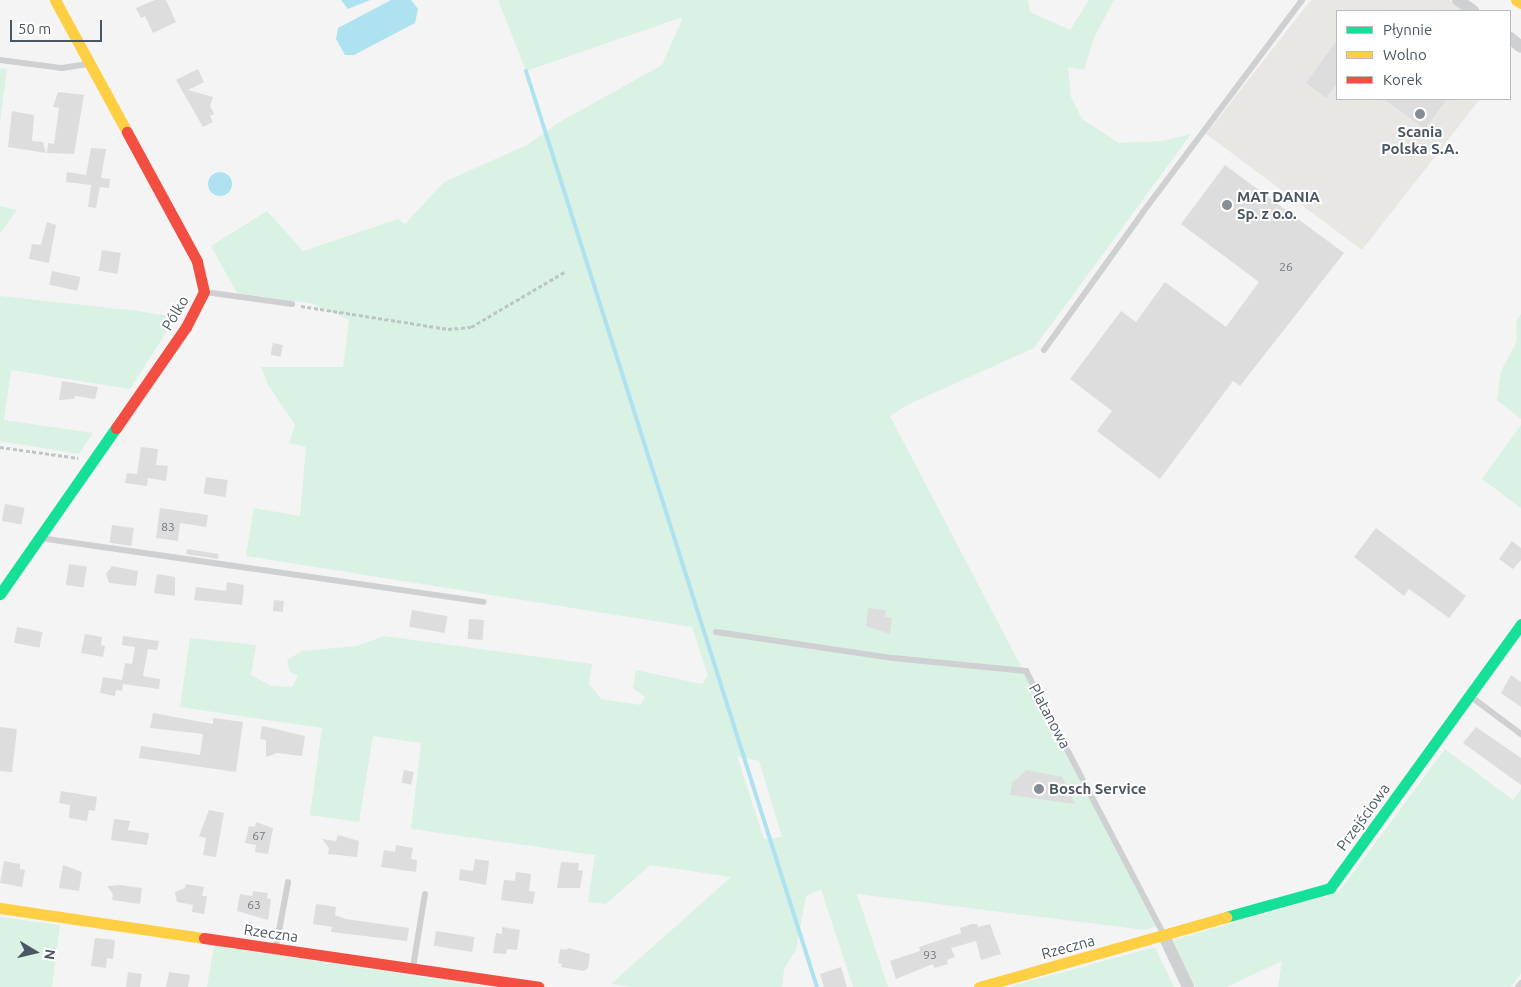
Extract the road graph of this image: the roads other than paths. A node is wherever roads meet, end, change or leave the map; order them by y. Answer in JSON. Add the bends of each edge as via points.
{"nodes":[{"id":1,"x":55,"y":0,"type":"edge"},
{"id":2,"x":1302,"y":0,"type":"edge"},
{"id":3,"x":1458,"y":0,"type":"edge"},
{"id":4,"x":1516,"y":0,"type":"edge"},
{"id":5,"x":1521,"y":3,"type":"edge"},
{"id":6,"x":1472,"y":10,"type":"edge"},
{"id":7,"x":1511,"y":39,"type":"edge"},
{"id":8,"x":1521,"y":47,"type":"edge"},
{"id":9,"x":0,"y":60,"type":"edge"},
{"id":10,"x":88,"y":64,"type":"junction"},
{"id":11,"x":204,"y":292,"type":"junction"},
{"id":12,"x":292,"y":304,"type":"road end"},
{"id":13,"x":1044,"y":350,"type":"dead end"},
{"id":14,"x":38,"y":538,"type":"junction"},
{"id":15,"x":0,"y":594,"type":"edge"},
{"id":16,"x":483,"y":602,"type":"dead end"},
{"id":17,"x":1521,"y":624,"type":"edge"},
{"id":18,"x":716,"y":632,"type":"dead end"},
{"id":19,"x":1469,"y":696,"type":"junction"},
{"id":20,"x":1521,"y":734,"type":"edge"},
{"id":21,"x":288,"y":882,"type":"dead end"},
{"id":22,"x":425,"y":894,"type":"dead end"},
{"id":23,"x":0,"y":908,"type":"edge"},
{"id":24,"x":1164,"y":936,"type":"junction"},
{"id":25,"x":276,"y":949,"type":"junction"},
{"id":26,"x":413,"y":968,"type":"junction"},
{"id":27,"x":1521,"y":983,"type":"edge"},
{"id":28,"x":538,"y":987,"type":"edge"},
{"id":29,"x":979,"y":987,"type":"edge"},
{"id":30,"x":1188,"y":987,"type":"edge"},
{"id":31,"x":1518,"y":987,"type":"edge"}],
"edges":[{"from":1,"to":10,"type":"street","name":"Pólko"},
{"from":2,"to":13,"type":"lane"},
{"from":3,"to":6,"type":"street"},
{"from":4,"to":5,"type":"street"},
{"from":7,"to":8,"type":"street"},
{"from":9,"to":10,"type":"lane","via":[[62,68]]},
{"from":10,"to":11,"type":"street","name":"Pólko","via":[[197,261]]},
{"from":11,"to":12,"type":"lane"},
{"from":11,"to":14,"type":"street","name":"Pólko","via":[[186,327]]},
{"from":14,"to":15,"type":"street","name":"Pólko"},
{"from":14,"to":16,"type":"lane"},
{"from":17,"to":19,"type":"street","name":"Przejściowa"},
{"from":18,"to":24,"type":"lane","name":"Platanowa","via":[[893,658],[1026,671]]},
{"from":19,"to":20,"type":"lane"},
{"from":19,"to":24,"type":"street","name":"Przejściowa","via":[[1330,888]]},
{"from":21,"to":25,"type":"lane"},
{"from":22,"to":26,"type":"lane"},
{"from":23,"to":25,"type":"street","name":"Rzeczna"},
{"from":24,"to":29,"type":"street","name":"Rzeczna"},
{"from":24,"to":30,"type":"street","name":"Platanowa"},
{"from":25,"to":26,"type":"street","name":"Rzeczna"},
{"from":26,"to":28,"type":"street","name":"Rzeczna"},
{"from":27,"to":31,"type":"lane"}]}
